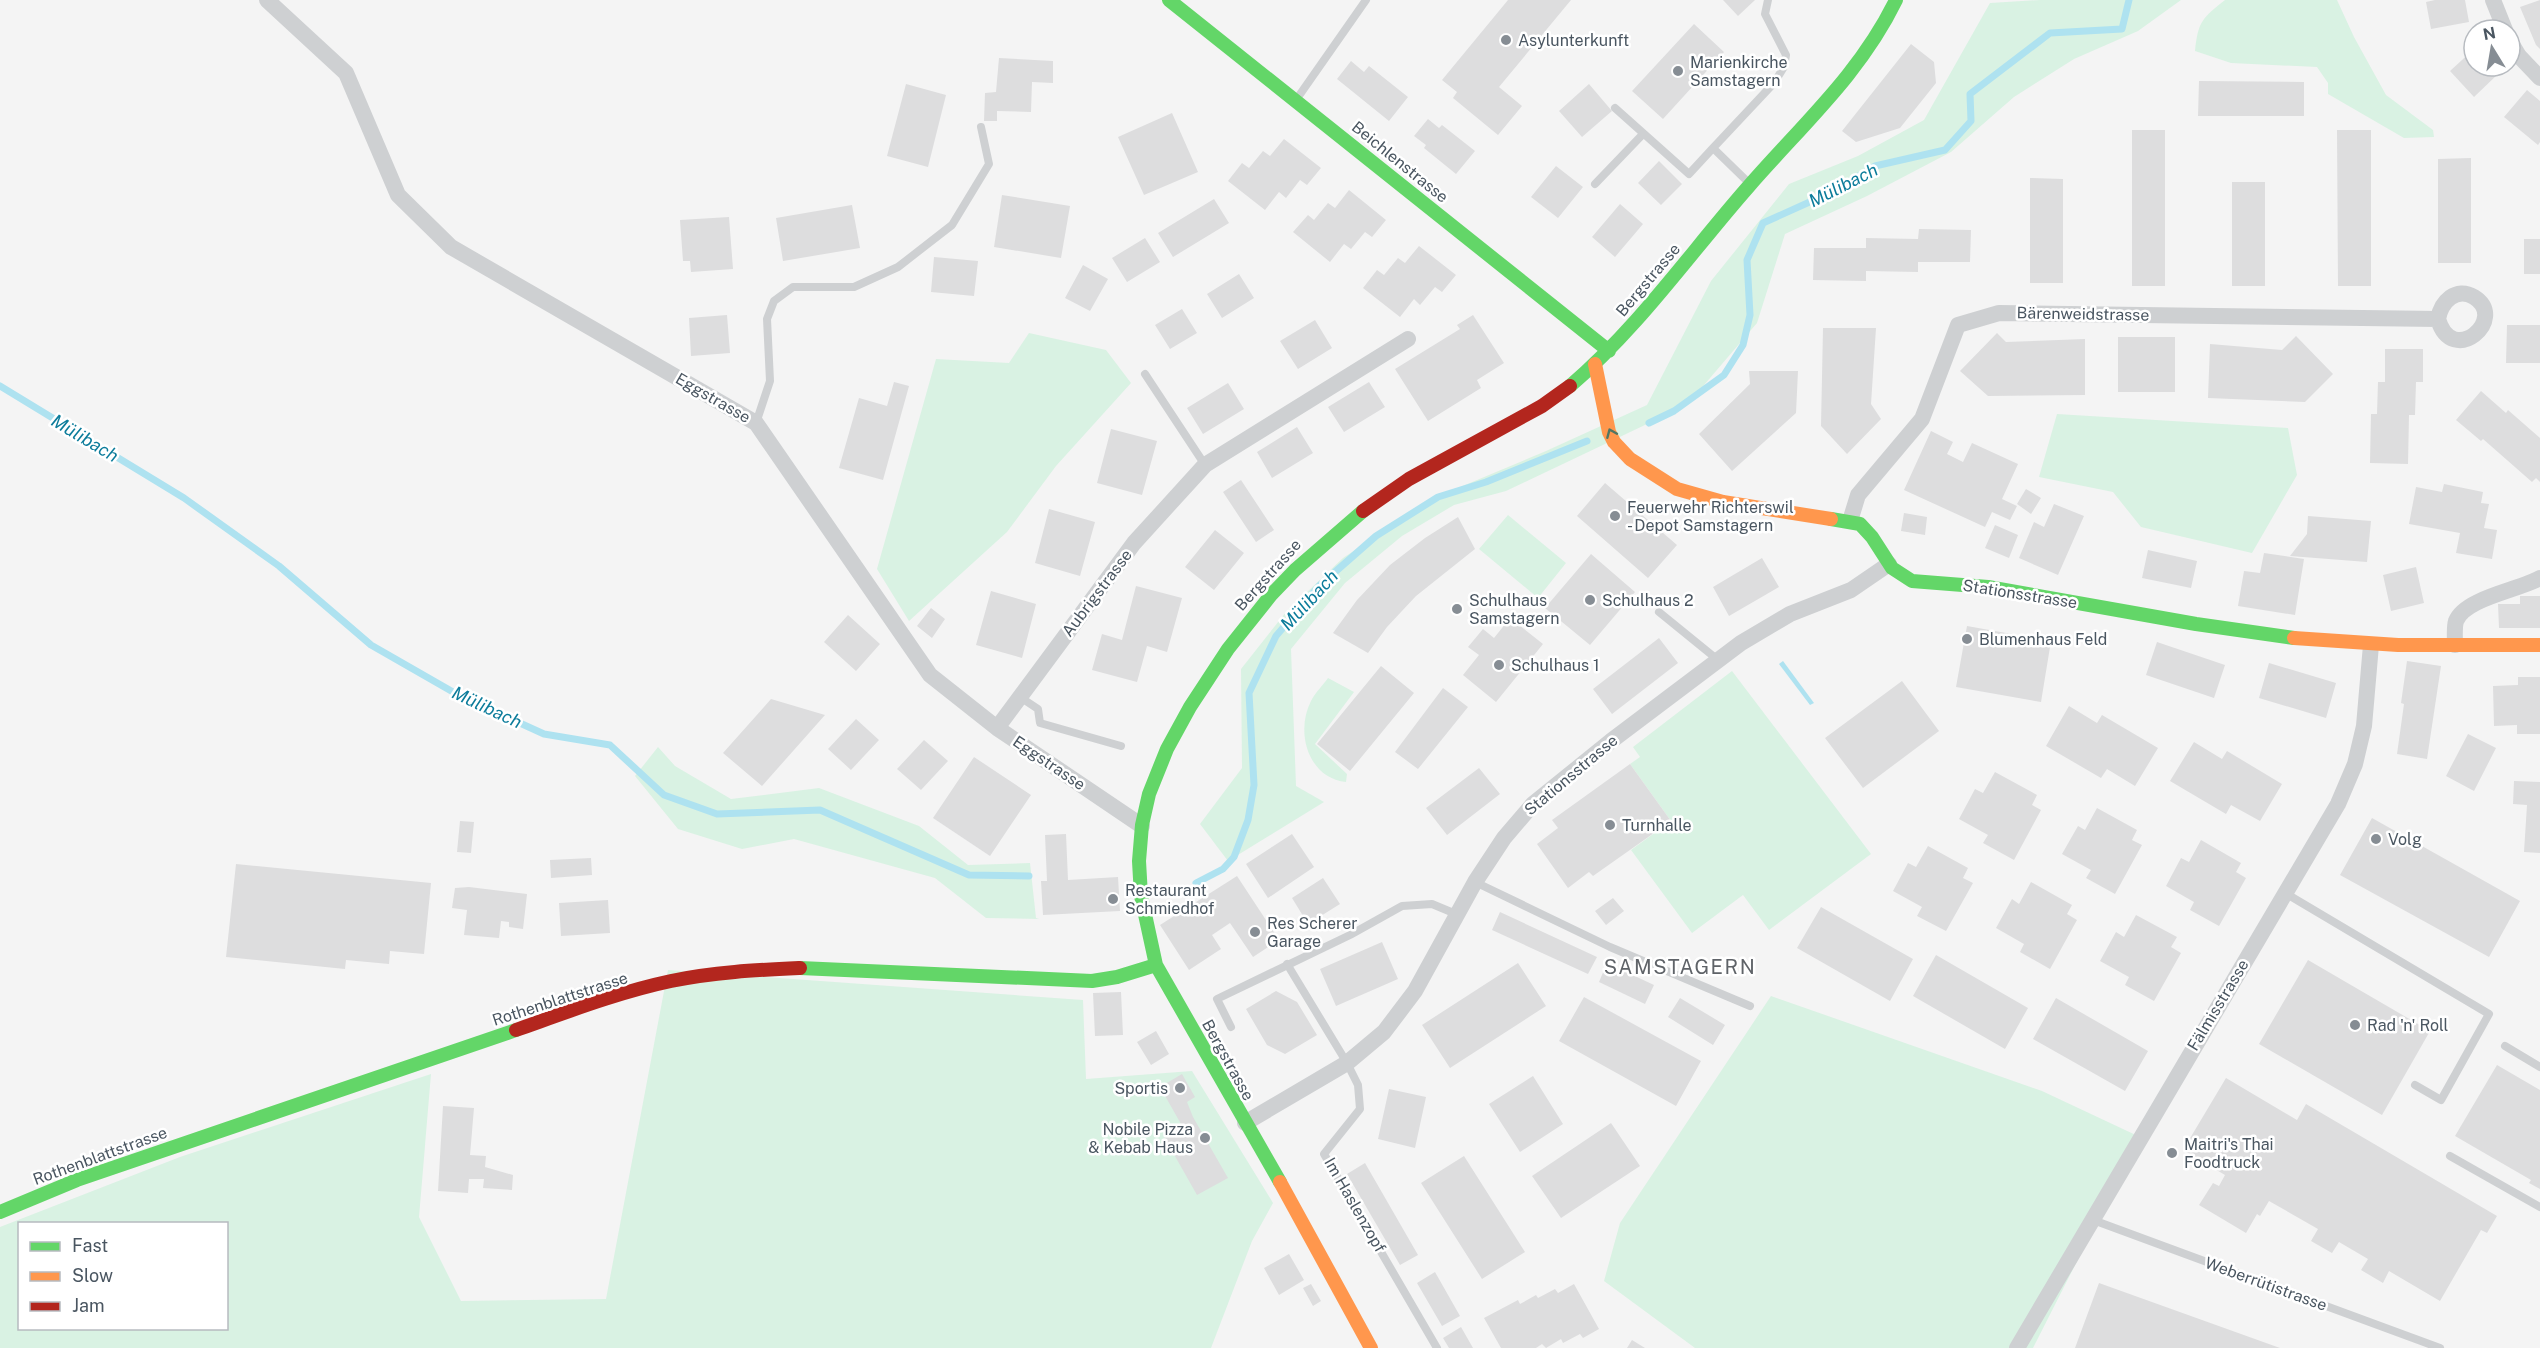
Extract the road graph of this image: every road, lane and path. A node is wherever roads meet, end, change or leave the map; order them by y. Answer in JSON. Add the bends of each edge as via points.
{"nodes":[{"id":1,"x":267,"y":0,"type":"edge"},
{"id":2,"x":1169,"y":0,"type":"edge"},
{"id":3,"x":1366,"y":0,"type":"edge"},
{"id":4,"x":1768,"y":0,"type":"edge"},
{"id":5,"x":1896,"y":0,"type":"edge"},
{"id":6,"x":2493,"y":0,"type":"edge"},
{"id":7,"x":2500,"y":18,"type":"edge"},
{"id":8,"x":2522,"y":56,"type":"edge"},
{"id":9,"x":2540,"y":78,"type":"edge"},
{"id":10,"x":1296,"y":100,"type":"junction"},
{"id":11,"x":1615,"y":108,"type":"dead end"},
{"id":12,"x":981,"y":127,"type":"dead end"},
{"id":13,"x":1643,"y":134,"type":"junction"},
{"id":14,"x":1713,"y":148,"type":"junction"},
{"id":15,"x":1595,"y":184,"type":"dead end"},
{"id":16,"x":1750,"y":185,"type":"junction"},
{"id":17,"x":2438,"y":319,"type":"dead end"},
{"id":18,"x":1408,"y":339,"type":"dead end"},
{"id":19,"x":1609,"y":351,"type":"junction"},
{"id":20,"x":1595,"y":364,"type":"junction"},
{"id":21,"x":1145,"y":374,"type":"dead end"},
{"id":22,"x":756,"y":423,"type":"junction"},
{"id":23,"x":1205,"y":465,"type":"junction"},
{"id":24,"x":1850,"y":521,"type":"junction"},
{"id":25,"x":1889,"y":564,"type":"junction"},
{"id":26,"x":2540,"y":578,"type":"edge"},
{"id":27,"x":1659,"y":612,"type":"dead end"},
{"id":28,"x":2371,"y":645,"type":"junction"},
{"id":29,"x":2455,"y":645,"type":"junction"},
{"id":30,"x":2540,"y":645,"type":"edge"},
{"id":31,"x":1718,"y":660,"type":"junction"},
{"id":32,"x":1020,"y":697,"type":"junction"},
{"id":33,"x":997,"y":728,"type":"junction"},
{"id":34,"x":1121,"y":746,"type":"dead end"},
{"id":35,"x":1142,"y":826,"type":"junction"},
{"id":36,"x":1475,"y":882,"type":"junction"},
{"id":37,"x":2285,"y":893,"type":"junction"},
{"id":38,"x":1456,"y":914,"type":"junction"},
{"id":39,"x":1287,"y":964,"type":"junction"},
{"id":40,"x":1156,"y":965,"type":"junction"},
{"id":41,"x":1750,"y":1006,"type":"dead end"},
{"id":42,"x":1231,"y":1027,"type":"dead end"},
{"id":43,"x":2505,"y":1046,"type":"dead end"},
{"id":44,"x":1347,"y":1063,"type":"junction"},
{"id":45,"x":2540,"y":1067,"type":"edge"},
{"id":46,"x":2415,"y":1085,"type":"dead end"},
{"id":47,"x":1245,"y":1123,"type":"junction"},
{"id":48,"x":2450,"y":1156,"type":"dead end"},
{"id":49,"x":2540,"y":1206,"type":"edge"},
{"id":50,"x":0,"y":1212,"type":"edge"},
{"id":51,"x":2092,"y":1220,"type":"junction"},
{"id":52,"x":1371,"y":1348,"type":"edge"},
{"id":53,"x":1437,"y":1348,"type":"edge"},
{"id":54,"x":2017,"y":1348,"type":"edge"},
{"id":55,"x":2440,"y":1348,"type":"edge"}],
"edges":[{"from":1,"to":22,"type":"street","name":"Eggstrasse","via":[[346,73],[398,195],[451,247]]},
{"from":2,"to":10,"type":"street","name":"Beichlenstrasse"},
{"from":3,"to":10,"type":"lane"},
{"from":4,"to":14,"type":"lane","via":[[1766,14],[1786,55],[1784,67],[1774,83]]},
{"from":5,"to":16,"type":"street","name":"Bergstrasse","via":[[1861,62]]},
{"from":6,"to":7,"type":"street"},
{"from":8,"to":9,"type":"street"},
{"from":10,"to":19,"type":"street","name":"Beichlenstrasse"},
{"from":11,"to":13,"type":"lane"},
{"from":12,"to":22,"type":"lane","via":[[988,164],[952,225],[898,267],[854,287],[793,287],[774,301],[767,319],[770,381]]},
{"from":13,"to":14,"type":"lane","via":[[1689,174]]},
{"from":13,"to":15,"type":"lane"},
{"from":14,"to":16,"type":"lane"},
{"from":16,"to":19,"type":"street","name":"Bergstrasse"},
{"from":17,"to":24,"type":"street","name":"Bärenweidstrasse","via":[[1999,313],[1958,325],[1922,419],[1858,495]]},
{"from":18,"to":23,"type":"street","name":"Aubrigstrasse"},
{"from":19,"to":20,"type":"street","name":"Bergstrasse"},
{"from":24,"to":20,"type":"street","one_way":true,"via":[[1723,502],[1677,489],[1630,459],[1614,442]]},
{"from":20,"to":35,"type":"street","name":"Bergstrasse","via":[[1561,393],[1376,500],[1319,544],[1251,617],[1222,655],[1171,740],[1154,778]]},
{"from":21,"to":23,"type":"lane"},
{"from":22,"to":33,"type":"street","name":"Eggstrasse","via":[[930,675]]},
{"from":23,"to":32,"type":"street","name":"Aubrigstrasse","via":[[1134,543]]},
{"from":24,"to":25,"type":"street","via":[[1869,530]]},
{"from":25,"to":28,"type":"street","name":"Stationsstrasse","via":[[1896,573],[1924,584],[1998,588],[2144,617]]},
{"from":25,"to":31,"type":"street","name":"Stationsstrasse","via":[[1851,591],[1790,614]]},
{"from":26,"to":29,"type":"street","via":[[2482,599],[2463,612],[2457,620]]},
{"from":27,"to":31,"type":"lane"},
{"from":28,"to":29,"type":"street","name":"Stationsstrasse"},
{"from":28,"to":37,"type":"street","name":"Fälmisstrasse","via":[[2364,726],[2355,764],[2338,804]]},
{"from":29,"to":30,"type":"street","name":"Stationsstrasse"},
{"from":31,"to":36,"type":"street","name":"Stationsstrasse","via":[[1533,804]]},
{"from":32,"to":33,"type":"street","name":"Aubrigstrasse"},
{"from":32,"to":34,"type":"lane","via":[[1038,710],[1040,723]]},
{"from":33,"to":35,"type":"street","name":"Eggstrasse"},
{"from":35,"to":40,"type":"street","name":"Bergstrasse","via":[[1141,905]]},
{"from":36,"to":38,"type":"street","name":"Stationsstrasse"},
{"from":36,"to":41,"type":"lane","via":[[1610,947]]},
{"from":37,"to":46,"type":"lane","via":[[2489,1014],[2441,1100]]},
{"from":37,"to":51,"type":"street","name":"Fälmisstrasse"},
{"from":38,"to":39,"type":"lane","via":[[1432,904],[1402,906]]},
{"from":38,"to":44,"type":"street","name":"Stationsstrasse","via":[[1415,991],[1384,1032]]},
{"from":39,"to":42,"type":"lane","via":[[1217,999]]},
{"from":39,"to":44,"type":"lane"},
{"from":40,"to":47,"type":"street","name":"Bergstrasse"},
{"from":40,"to":50,"type":"street","name":"Rothenblattstrasse","via":[[1092,981],[812,968],[743,971],[671,981],[334,1090],[77,1180]]},
{"from":43,"to":45,"type":"lane"},
{"from":44,"to":47,"type":"street","name":"Stationsstrasse"},
{"from":44,"to":53,"type":"lane","name":"Im Haslenzopf","via":[[1358,1085],[1360,1109],[1324,1154]]},
{"from":47,"to":52,"type":"street","name":"Bergstrasse"},
{"from":48,"to":49,"type":"lane"},
{"from":51,"to":54,"type":"street","name":"Fälmisstrasse"},
{"from":51,"to":55,"type":"lane","name":"Weberrütistrasse"}]}
